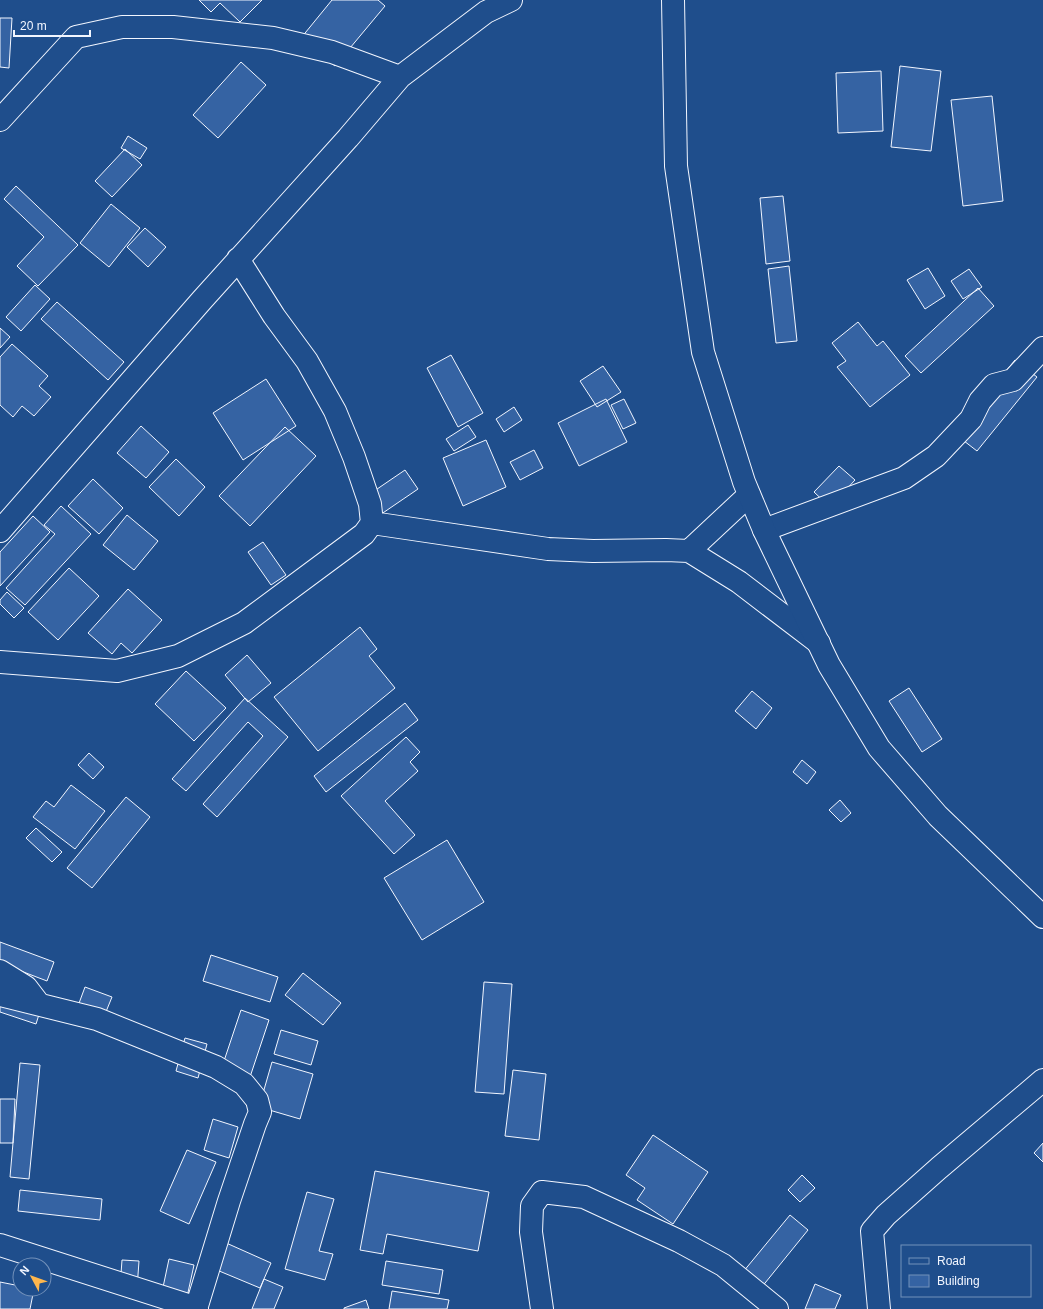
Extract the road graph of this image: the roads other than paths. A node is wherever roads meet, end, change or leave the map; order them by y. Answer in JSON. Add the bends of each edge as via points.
{"nodes":[{"id":1,"x":511,"y":0,"type":"edge"},
{"id":2,"x":673,"y":0,"type":"edge"},
{"id":3,"x":400,"y":78,"type":"junction"},
{"id":4,"x":0,"y":120,"type":"edge"},
{"id":5,"x":238,"y":259,"type":"junction"},
{"id":6,"x":1043,"y":348,"type":"edge"},
{"id":7,"x":749,"y":495,"type":"junction"},
{"id":8,"x":372,"y":522,"type":"junction"},
{"id":9,"x":764,"y":530,"type":"junction"},
{"id":10,"x":0,"y":531,"type":"edge"},
{"id":11,"x":689,"y":551,"type":"junction"},
{"id":12,"x":819,"y":643,"type":"junction"},
{"id":13,"x":0,"y":662,"type":"edge"},
{"id":14,"x":1043,"y":918,"type":"edge"},
{"id":15,"x":0,"y":971,"type":"edge"},
{"id":16,"x":0,"y":995,"type":"edge"},
{"id":17,"x":39,"y":1004,"type":"junction"},
{"id":18,"x":1043,"y":1080,"type":"edge"},
{"id":19,"x":0,"y":1245,"type":"edge"},
{"id":20,"x":197,"y":1308,"type":"edge"},
{"id":21,"x":542,"y":1309,"type":"edge"},
{"id":22,"x":777,"y":1309,"type":"edge"},
{"id":23,"x":879,"y":1309,"type":"edge"}],
"edges":[{"from":1,"to":3,"type":"street","via":[[486,12]]},
{"from":2,"to":7,"type":"street","via":[[676,166],[703,352]]},
{"from":3,"to":4,"type":"street","via":[[332,52],[273,38],[173,27],[122,27],[76,37]]},
{"from":3,"to":5,"type":"street"},
{"from":5,"to":8,"type":"street","via":[[306,361],[335,411],[370,504]]},
{"from":5,"to":10,"type":"street"},
{"from":6,"to":9,"type":"street","via":[[1013,380],[994,385],[980,401],[972,419],[936,456],[904,478]]},
{"from":7,"to":9,"type":"street"},
{"from":7,"to":11,"type":"street"},
{"from":8,"to":11,"type":"street","via":[[548,548],[593,551]]},
{"from":8,"to":13,"type":"street","via":[[364,534],[244,623],[178,656],[117,671]]},
{"from":9,"to":12,"type":"street"},
{"from":11,"to":12,"type":"street","via":[[739,582]]},
{"from":12,"to":14,"type":"street","via":[[878,748],[938,816]]},
{"from":15,"to":17,"type":"street","via":[[26,987]]},
{"from":16,"to":17,"type":"street"},
{"from":17,"to":20,"type":"street","via":[[97,1019],[216,1067],[244,1084],[257,1100],[260,1112],[229,1201]]},
{"from":18,"to":23,"type":"street","via":[[939,1168],[886,1215],[872,1231]]},
{"from":19,"to":20,"type":"street"},
{"from":21,"to":22,"type":"street","via":[[532,1232],[532,1206],[542,1192],[584,1198],[679,1241],[723,1265]]}]}
